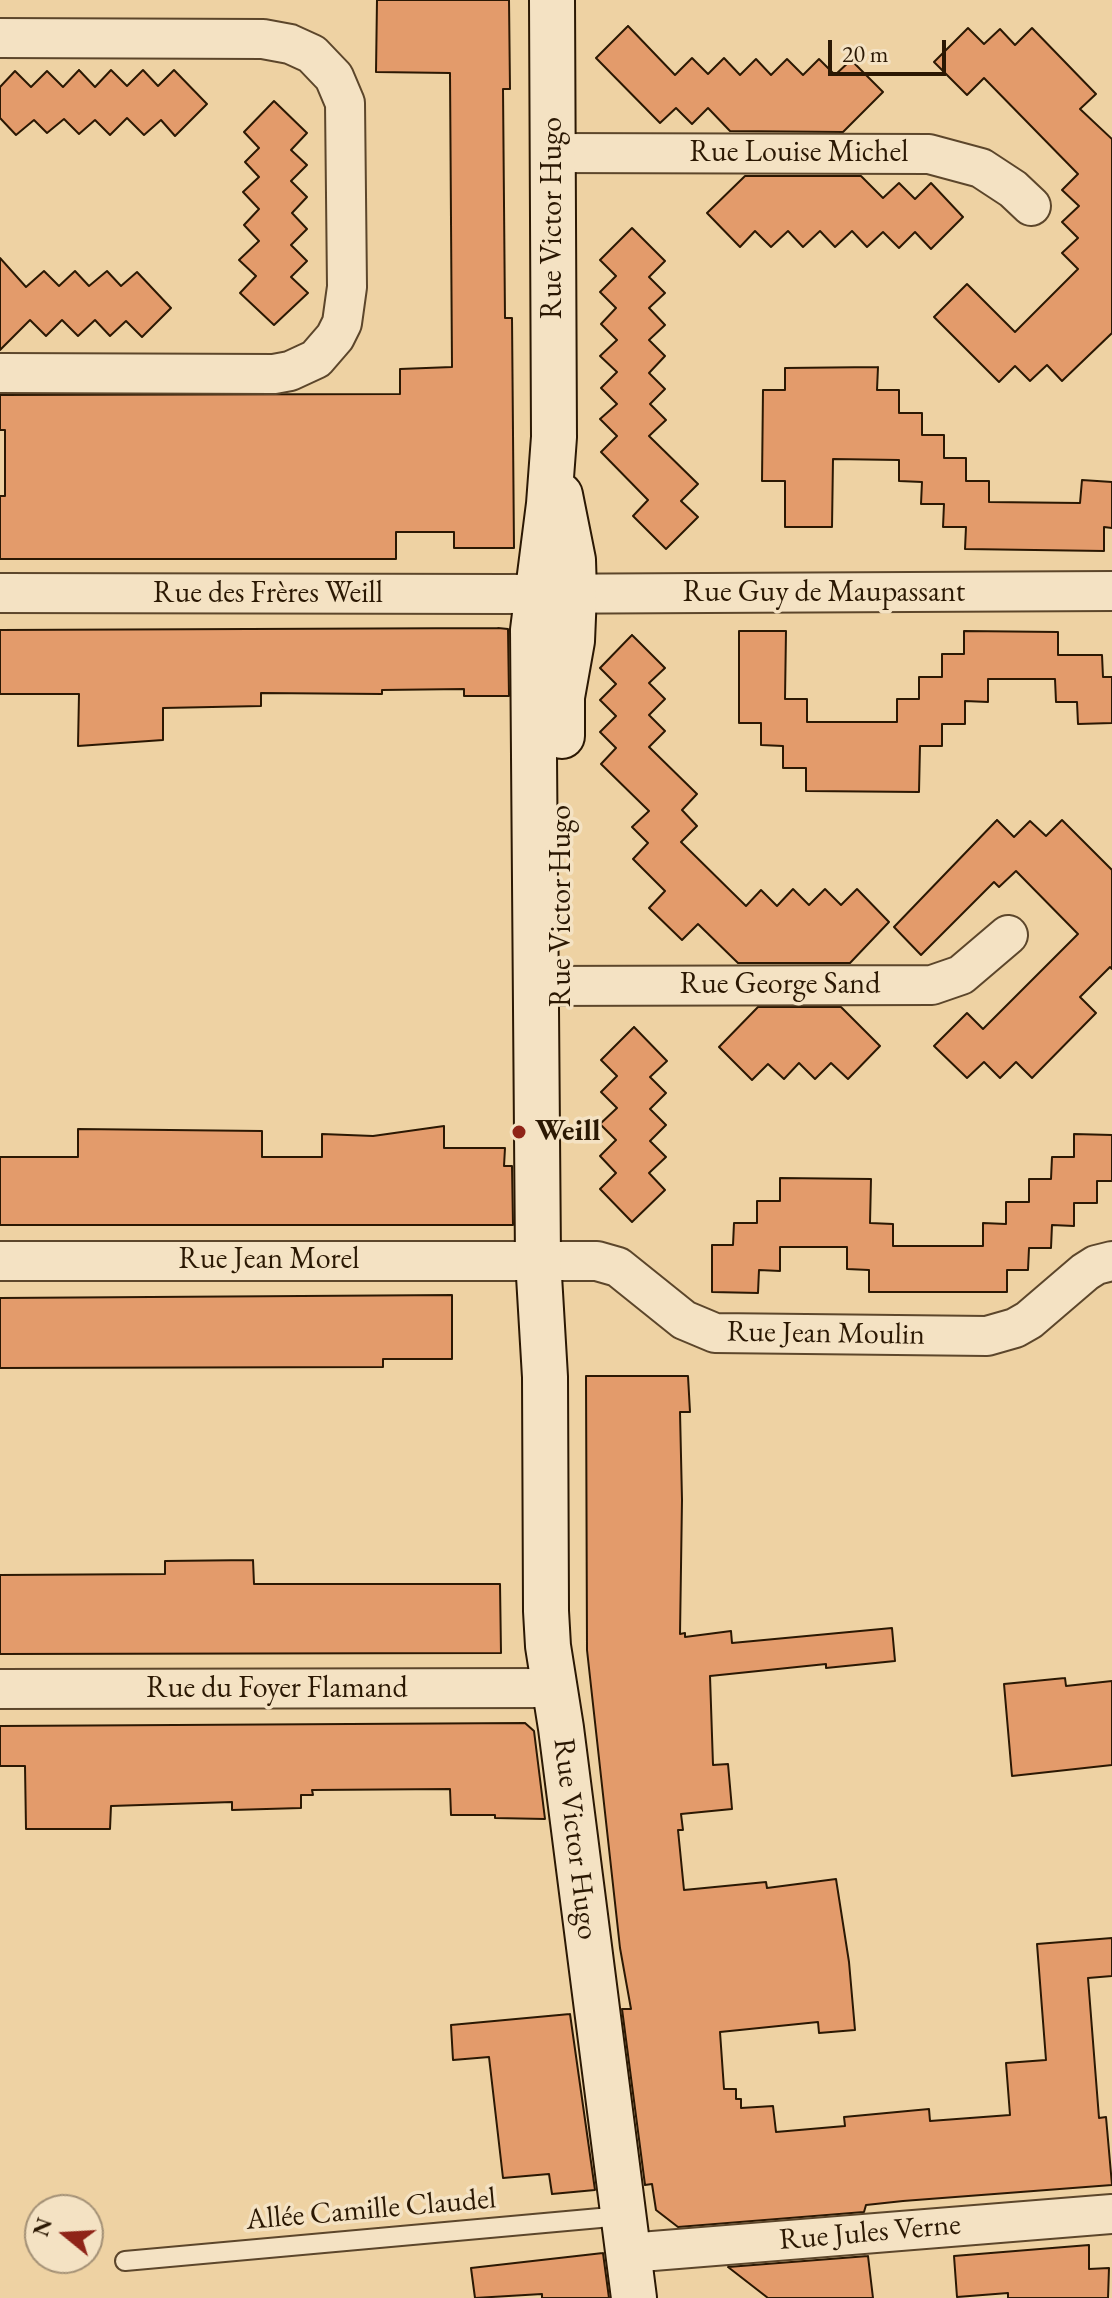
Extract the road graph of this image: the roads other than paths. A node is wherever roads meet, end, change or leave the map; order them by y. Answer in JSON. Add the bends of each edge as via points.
{"nodes":[{"id":1,"x":552,"y":0,"type":"edge"},
{"id":2,"x":0,"y":38,"type":"edge"},
{"id":3,"x":552,"y":153,"type":"junction"},
{"id":4,"x":1031,"y":206,"type":"dead end"},
{"id":5,"x":0,"y":373,"type":"edge"},
{"id":6,"x":1112,"y":591,"type":"edge"},
{"id":7,"x":0,"y":593,"type":"edge"},
{"id":8,"x":555,"y":594,"type":"junction"},
{"id":9,"x":1008,"y":935,"type":"dead end"},
{"id":10,"x":549,"y":986,"type":"junction"},
{"id":11,"x":547,"y":1259,"type":"junction"},
{"id":12,"x":0,"y":1261,"type":"edge"},
{"id":13,"x":1112,"y":1261,"type":"edge"},
{"id":14,"x":555,"y":1688,"type":"junction"},
{"id":15,"x":0,"y":1689,"type":"edge"},
{"id":16,"x":1112,"y":2214,"type":"edge"},
{"id":17,"x":625,"y":2234,"type":"junction"},
{"id":18,"x":125,"y":2261,"type":"dead end"},
{"id":19,"x":634,"y":2298,"type":"edge"}],
"edges":[{"from":1,"to":3,"type":"street","name":"Rue Victor Hugo"},
{"from":2,"to":5,"type":"street","via":[[263,39],[312,54],[334,77],[345,103],[347,287],[335,337],[316,359],[290,371]]},
{"from":3,"to":4,"type":"street","name":"Rue Louise Michel","via":[[929,154],[981,168]]},
{"from":3,"to":8,"type":"street","name":"Rue Victor Hugo","via":[[554,437],[549,504]]},
{"from":6,"to":8,"type":"street","name":"Rue Guy de Maupassant"},
{"from":7,"to":8,"type":"street","name":"Rue des Frères Weill"},
{"from":8,"to":10,"type":"street","name":"Rue Victor Hugo","via":[[533,630]]},
{"from":9,"to":10,"type":"street","name":"Rue George Sand","via":[[961,975],[932,985]]},
{"from":10,"to":11,"type":"street","name":"Rue Victor Hugo"},
{"from":11,"to":12,"type":"street","name":"Rue Jean Morel"},
{"from":11,"to":13,"type":"street","name":"Rue Jean Moulin","via":[[618,1267],[684,1320],[715,1333],[972,1336],[1015,1328],[1085,1272]]},
{"from":11,"to":14,"type":"street","name":"Rue Victor Hugo","via":[[546,1611]]},
{"from":14,"to":15,"type":"street","name":"Rue du Foyer Flamand"},
{"from":14,"to":17,"type":"street","name":"Rue Victor Hugo"},
{"from":16,"to":17,"type":"street","name":"Rue Jules Verne"},
{"from":17,"to":18,"type":"lane","name":"Allée Camille Claudel"},
{"from":17,"to":19,"type":"street","name":"Rue Victor Hugo"}]}
